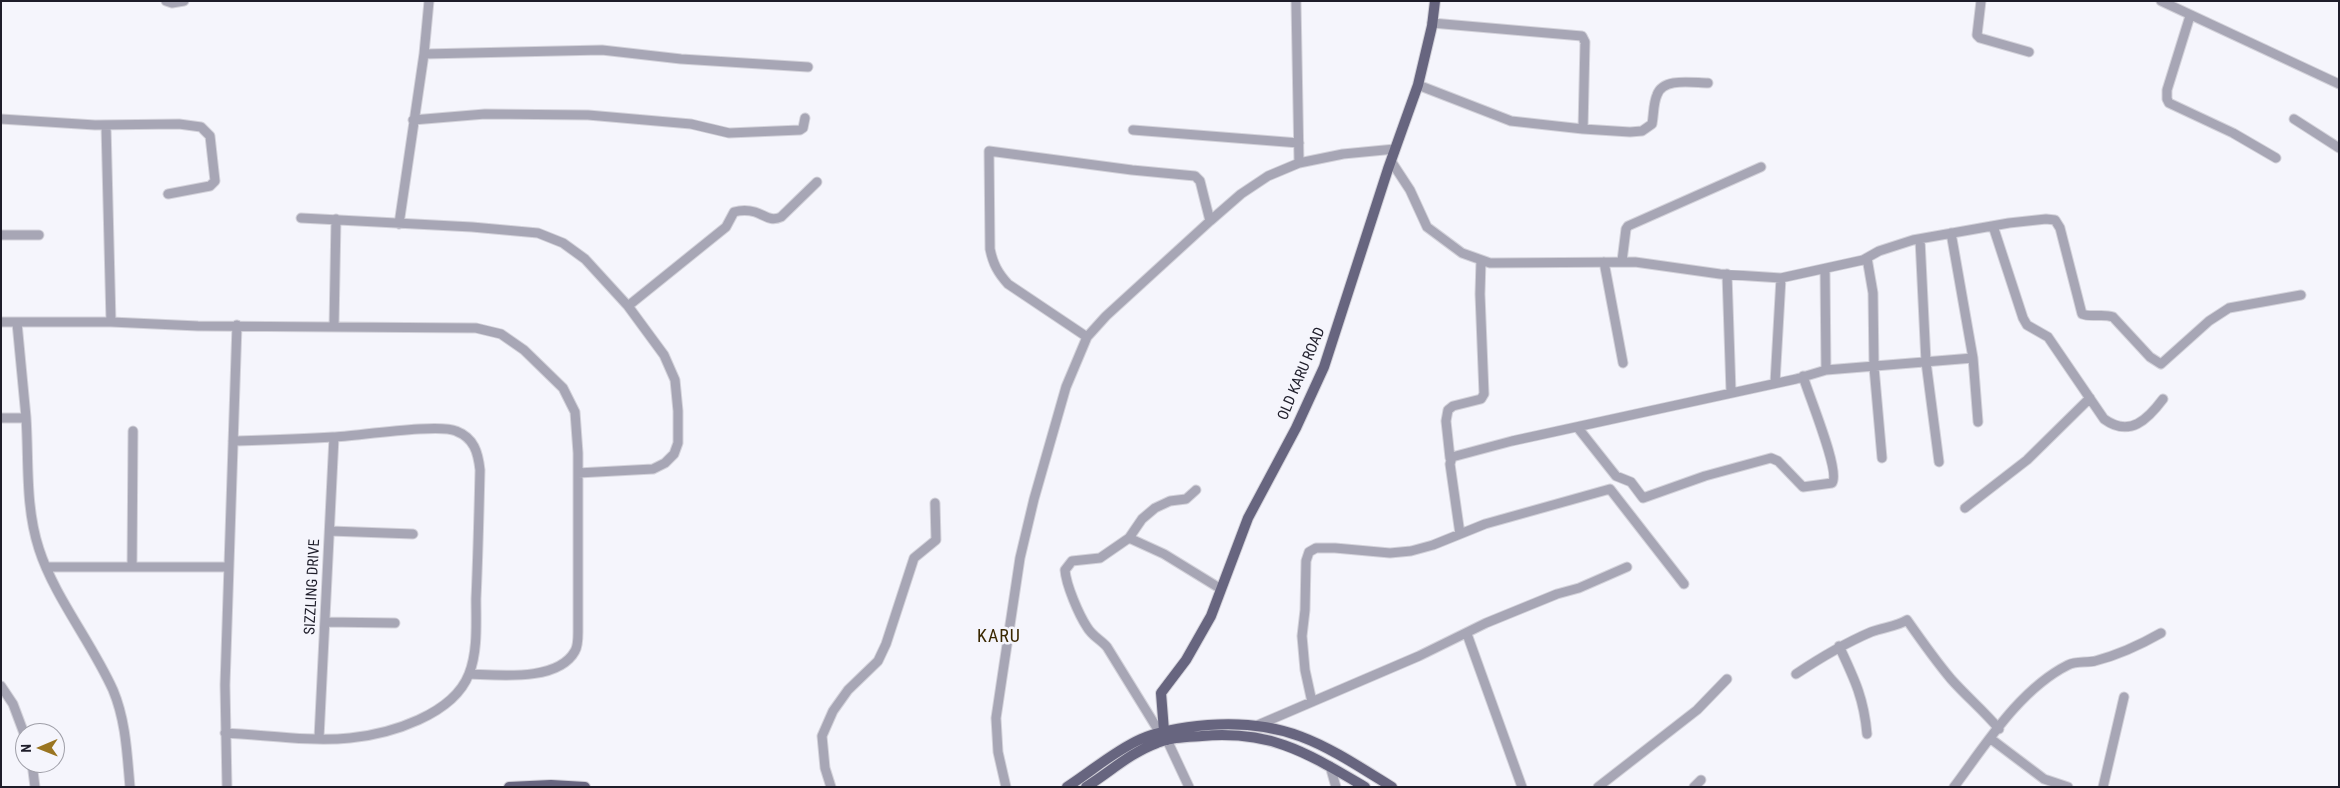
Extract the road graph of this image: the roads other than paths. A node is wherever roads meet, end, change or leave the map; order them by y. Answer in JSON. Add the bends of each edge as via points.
{"nodes":[{"id":1,"x":166,"y":1,"type":"edge"},
{"id":2,"x":184,"y":1,"type":"edge"},
{"id":3,"x":430,"y":1,"type":"edge"},
{"id":4,"x":1296,"y":1,"type":"edge"},
{"id":5,"x":1435,"y":1,"type":"edge"},
{"id":6,"x":1981,"y":1,"type":"edge"},
{"id":7,"x":2161,"y":1,"type":"edge"},
{"id":8,"x":2190,"y":16,"type":"junction"},
{"id":9,"x":1432,"y":23,"type":"junction"},
{"id":10,"x":2029,"y":52,"type":"dead end"},
{"id":11,"x":424,"y":54,"type":"junction"},
{"id":12,"x":808,"y":67,"type":"dead end"},
{"id":13,"x":1708,"y":83,"type":"dead end"},
{"id":14,"x":2339,"y":84,"type":"edge"},
{"id":15,"x":1418,"y":85,"type":"junction"},
{"id":16,"x":805,"y":118,"type":"dead end"},
{"id":17,"x":1,"y":119,"type":"edge"},
{"id":18,"x":2294,"y":119,"type":"dead end"},
{"id":19,"x":413,"y":120,"type":"junction"},
{"id":20,"x":106,"y":125,"type":"junction"},
{"id":21,"x":1583,"y":129,"type":"junction"},
{"id":22,"x":1133,"y":130,"type":"dead end"},
{"id":23,"x":1299,"y":143,"type":"junction"},
{"id":24,"x":2339,"y":148,"type":"edge"},
{"id":25,"x":1395,"y":149,"type":"junction"},
{"id":26,"x":2276,"y":158,"type":"dead end"},
{"id":27,"x":1391,"y":161,"type":"junction"},
{"id":28,"x":1299,"y":163,"type":"junction"},
{"id":29,"x":1761,"y":167,"type":"dead end"},
{"id":30,"x":816,"y":182,"type":"dead end"},
{"id":31,"x":168,"y":194,"type":"dead end"},
{"id":32,"x":301,"y":218,"type":"dead end"},
{"id":33,"x":336,"y":219,"type":"junction"},
{"id":34,"x":1210,"y":221,"type":"junction"},
{"id":35,"x":399,"y":224,"type":"junction"},
{"id":36,"x":1993,"y":226,"type":"junction"},
{"id":37,"x":1951,"y":233,"type":"junction"},
{"id":38,"x":1,"y":235,"type":"edge"},
{"id":39,"x":39,"y":235,"type":"dead end"},
{"id":40,"x":1920,"y":239,"type":"junction"},
{"id":41,"x":1867,"y":258,"type":"junction"},
{"id":42,"x":1482,"y":260,"type":"junction"},
{"id":43,"x":1622,"y":261,"type":"junction"},
{"id":44,"x":1604,"y":262,"type":"junction"},
{"id":45,"x":1825,"y":270,"type":"junction"},
{"id":46,"x":1727,"y":274,"type":"junction"},
{"id":47,"x":1781,"y":278,"type":"junction"},
{"id":48,"x":2301,"y":295,"type":"dead end"},
{"id":49,"x":628,"y":306,"type":"junction"},
{"id":50,"x":1,"y":322,"type":"edge"},
{"id":51,"x":111,"y":322,"type":"junction"},
{"id":52,"x":16,"y":323,"type":"junction"},
{"id":53,"x":237,"y":325,"type":"junction"},
{"id":54,"x":334,"y":326,"type":"junction"},
{"id":55,"x":1087,"y":337,"type":"junction"},
{"id":56,"x":1973,"y":358,"type":"junction"},
{"id":57,"x":1926,"y":362,"type":"junction"},
{"id":58,"x":1623,"y":363,"type":"dead end"},
{"id":59,"x":1874,"y":367,"type":"junction"},
{"id":60,"x":1826,"y":370,"type":"junction"},
{"id":61,"x":1803,"y":376,"type":"junction"},
{"id":62,"x":1775,"y":383,"type":"junction"},
{"id":63,"x":1730,"y":392,"type":"junction"},
{"id":64,"x":2090,"y":398,"type":"junction"},
{"id":65,"x":2164,"y":399,"type":"dead end"},
{"id":66,"x":1,"y":418,"type":"edge"},
{"id":67,"x":26,"y":418,"type":"junction"},
{"id":68,"x":1978,"y":422,"type":"dead end"},
{"id":69,"x":1578,"y":428,"type":"junction"},
{"id":70,"x":133,"y":430,"type":"dead end"},
{"id":71,"x":334,"y":437,"type":"junction"},
{"id":72,"x":233,"y":441,"type":"junction"},
{"id":73,"x":1450,"y":458,"type":"junction"},
{"id":74,"x":1882,"y":458,"type":"dead end"},
{"id":75,"x":1939,"y":462,"type":"dead end"},
{"id":76,"x":578,"y":473,"type":"junction"},
{"id":77,"x":1196,"y":490,"type":"dead end"},
{"id":78,"x":935,"y":502,"type":"dead end"},
{"id":79,"x":1965,"y":508,"type":"dead end"},
{"id":80,"x":330,"y":531,"type":"junction"},
{"id":81,"x":413,"y":534,"type":"dead end"},
{"id":82,"x":1460,"y":534,"type":"junction"},
{"id":83,"x":1129,"y":538,"type":"junction"},
{"id":84,"x":46,"y":567,"type":"junction"},
{"id":85,"x":132,"y":567,"type":"junction"},
{"id":86,"x":229,"y":567,"type":"junction"},
{"id":87,"x":1627,"y":567,"type":"dead end"},
{"id":88,"x":1684,"y":584,"type":"dead end"},
{"id":89,"x":1221,"y":589,"type":"junction"},
{"id":90,"x":325,"y":622,"type":"junction"},
{"id":91,"x":395,"y":624,"type":"dead end"},
{"id":92,"x":2162,"y":633,"type":"dead end"},
{"id":93,"x":1468,"y":634,"type":"junction"},
{"id":94,"x":1839,"y":646,"type":"junction"},
{"id":95,"x":469,"y":674,"type":"junction"},
{"id":96,"x":1796,"y":674,"type":"dead end"},
{"id":97,"x":1727,"y":679,"type":"dead end"},
{"id":98,"x":1,"y":686,"type":"edge"},
{"id":99,"x":2124,"y":697,"type":"dead end"},
{"id":100,"x":1312,"y":702,"type":"junction"},
{"id":101,"x":20,"y":723,"type":"edge"},
{"id":102,"x":1258,"y":725,"type":"junction"},
{"id":103,"x":1999,"y":729,"type":"junction"},
{"id":104,"x":225,"y":733,"type":"junction"},
{"id":105,"x":1163,"y":734,"type":"junction"},
{"id":106,"x":1867,"y":734,"type":"dead end"},
{"id":107,"x":319,"y":738,"type":"junction"},
{"id":108,"x":1991,"y":739,"type":"junction"},
{"id":109,"x":1330,"y":766,"type":"junction"},
{"id":110,"x":33,"y":773,"type":"edge"},
{"id":111,"x":35,"y":787,"type":"edge"},
{"id":112,"x":130,"y":787,"type":"edge"},
{"id":113,"x":227,"y":787,"type":"edge"},
{"id":114,"x":509,"y":787,"type":"edge"},
{"id":115,"x":585,"y":787,"type":"edge"},
{"id":116,"x":831,"y":787,"type":"edge"},
{"id":117,"x":1006,"y":787,"type":"edge"},
{"id":118,"x":1067,"y":787,"type":"edge"},
{"id":119,"x":1086,"y":787,"type":"edge"},
{"id":120,"x":1189,"y":787,"type":"edge"},
{"id":121,"x":1336,"y":787,"type":"edge"},
{"id":122,"x":1365,"y":787,"type":"edge"},
{"id":123,"x":1392,"y":787,"type":"edge"},
{"id":124,"x":1522,"y":787,"type":"edge"},
{"id":125,"x":1598,"y":787,"type":"edge"},
{"id":126,"x":1954,"y":787,"type":"edge"},
{"id":127,"x":2068,"y":787,"type":"edge"},
{"id":128,"x":2103,"y":787,"type":"edge"}],
"edges":[{"from":1,"to":2,"type":"street"},
{"from":3,"to":11,"type":"street"},
{"from":4,"to":23,"type":"street"},
{"from":5,"to":9,"type":"main road","name":"OLD KARU ROAD"},
{"from":6,"to":10,"type":"street","via":[[1977,35]]},
{"from":7,"to":8,"type":"street"},
{"from":8,"to":14,"type":"street"},
{"from":8,"to":26,"type":"street","via":[[2167,99],[2174,106],[2233,133]]},
{"from":9,"to":15,"type":"main road","name":"OLD KARU ROAD"},
{"from":9,"to":21,"type":"street","via":[[1582,36],[1585,42]]},
{"from":11,"to":12,"type":"street","via":[[602,50]]},
{"from":11,"to":19,"type":"street"},
{"from":13,"to":21,"type":"street","via":[[1665,86],[1657,95],[1652,124],[1642,131]]},
{"from":15,"to":21,"type":"street","via":[[1512,121]]},
{"from":15,"to":25,"type":"main road","name":"OLD KARU ROAD"},
{"from":16,"to":19,"type":"street","via":[[804,128],[800,130],[748,134],[691,124],[588,115],[485,114]]},
{"from":17,"to":20,"type":"street"},
{"from":18,"to":24,"type":"street"},
{"from":19,"to":35,"type":"street"},
{"from":20,"to":31,"type":"street","via":[[179,124],[194,125],[207,131],[215,181],[210,186]]},
{"from":20,"to":51,"type":"street"},
{"from":22,"to":23,"type":"street"},
{"from":23,"to":28,"type":"street"},
{"from":25,"to":27,"type":"main road","name":"OLD KARU ROAD"},
{"from":25,"to":28,"type":"street","via":[[1343,154]]},
{"from":27,"to":42,"type":"street","via":[[1410,190],[1427,228],[1462,253]]},
{"from":27,"to":89,"type":"main road","name":"OLD KARU ROAD","via":[[1324,367],[1248,518]]},
{"from":28,"to":34,"type":"street","via":[[1268,176]]},
{"from":29,"to":43,"type":"street","via":[[1628,226]]},
{"from":30,"to":49,"type":"street","via":[[775,220],[755,212],[734,212],[726,226]]},
{"from":32,"to":33,"type":"street"},
{"from":33,"to":35,"type":"street"},
{"from":33,"to":54,"type":"street"},
{"from":34,"to":55,"type":"street"},
{"from":34,"to":55,"type":"street","via":[[1200,181],[1195,176],[989,151],[992,261],[1008,284]]},
{"from":35,"to":49,"type":"street","via":[[472,227],[551,236],[585,259]]},
{"from":36,"to":37,"type":"street"},
{"from":36,"to":48,"type":"street","via":[[2055,220],[2060,228],[2082,314],[2112,317],[2150,358],[2161,364],[2209,321],[2229,308]]},
{"from":36,"to":64,"type":"street","via":[[2023,318],[2048,336]]},
{"from":37,"to":40,"type":"street"},
{"from":37,"to":56,"type":"street"},
{"from":38,"to":39,"type":"street"},
{"from":40,"to":41,"type":"street","via":[[1879,251]]},
{"from":40,"to":57,"type":"street"},
{"from":41,"to":45,"type":"street"},
{"from":41,"to":59,"type":"street","via":[[1873,293]]},
{"from":42,"to":44,"type":"street","via":[[1490,263]]},
{"from":42,"to":73,"type":"street","via":[[1480,294],[1484,394],[1448,410]]},
{"from":43,"to":44,"type":"street"},
{"from":43,"to":46,"type":"street"},
{"from":44,"to":58,"type":"street"},
{"from":45,"to":47,"type":"street"},
{"from":45,"to":60,"type":"street"},
{"from":46,"to":47,"type":"street"},
{"from":46,"to":63,"type":"street"},
{"from":47,"to":62,"type":"street"},
{"from":49,"to":76,"type":"street","via":[[664,355],[674,380],[678,443],[666,463],[653,469]]},
{"from":50,"to":52,"type":"street"},
{"from":51,"to":52,"type":"street"},
{"from":51,"to":53,"type":"street"},
{"from":52,"to":67,"type":"street"},
{"from":53,"to":54,"type":"street"},
{"from":53,"to":72,"type":"street"},
{"from":54,"to":76,"type":"street","via":[[476,328],[501,334],[524,350],[563,388],[575,412]]},
{"from":55,"to":117,"type":"street","via":[[1066,387],[1020,558],[996,718],[998,752]]},
{"from":56,"to":57,"type":"street"},
{"from":56,"to":68,"type":"street"},
{"from":57,"to":59,"type":"street"},
{"from":57,"to":75,"type":"street"},
{"from":59,"to":60,"type":"street"},
{"from":59,"to":74,"type":"street"},
{"from":60,"to":61,"type":"street"},
{"from":61,"to":62,"type":"street"},
{"from":61,"to":69,"type":"street","via":[[1825,436],[1835,476],[1832,484],[1803,487],[1772,458],[1705,476],[1643,498],[1631,482],[1616,476]]},
{"from":62,"to":63,"type":"street"},
{"from":63,"to":69,"type":"street"},
{"from":64,"to":65,"type":"street","via":[[2104,419],[2113,426],[2139,423],[2150,416]]},
{"from":64,"to":79,"type":"street","via":[[2027,460]]},
{"from":66,"to":67,"type":"street"},
{"from":67,"to":84,"type":"street","via":[[31,516]]},
{"from":69,"to":73,"type":"street","via":[[1512,440]]},
{"from":70,"to":85,"type":"street"},
{"from":71,"to":72,"type":"street"},
{"from":71,"to":80,"type":"street","name":"SIZZLING DRIVE"},
{"from":71,"to":95,"type":"street","via":[[435,429],[454,430],[470,438],[478,453],[480,470],[475,643]]},
{"from":72,"to":86,"type":"street"},
{"from":73,"to":82,"type":"street"},
{"from":76,"to":95,"type":"street","via":[[576,650],[565,663],[546,672]]},
{"from":77,"to":83,"type":"street","via":[[1186,499],[1170,500],[1155,508]]},
{"from":78,"to":116,"type":"street","via":[[936,540],[914,558],[878,661],[848,690],[833,711],[822,736],[825,768]]},
{"from":80,"to":81,"type":"street"},
{"from":80,"to":90,"type":"street","name":"SIZZLING DRIVE"},
{"from":82,"to":88,"type":"street","via":[[1611,489]]},
{"from":82,"to":100,"type":"street","via":[[1399,553],[1335,548],[1316,548],[1309,552],[1302,636]]},
{"from":83,"to":89,"type":"street","via":[[1164,554]]},
{"from":83,"to":105,"type":"street","via":[[1100,558],[1072,561],[1066,566],[1066,575],[1086,627],[1107,647]]},
{"from":84,"to":85,"type":"street"},
{"from":84,"to":112,"type":"street","via":[[113,691],[124,724]]},
{"from":85,"to":86,"type":"street"},
{"from":86,"to":104,"type":"street"},
{"from":87,"to":93,"type":"street","via":[[1502,616]]},
{"from":89,"to":105,"type":"main road","name":"OLD KARU ROAD","via":[[1186,660],[1161,693]]},
{"from":90,"to":91,"type":"street"},
{"from":90,"to":107,"type":"street","name":"SIZZLING DRIVE"},
{"from":92,"to":103,"type":"street","via":[[2108,658],[2071,664],[2048,676],[2018,703]]},
{"from":93,"to":100,"type":"street"},
{"from":93,"to":124,"type":"street"},
{"from":94,"to":96,"type":"street"},
{"from":94,"to":103,"type":"street","via":[[1907,620],[1929,652]]},
{"from":94,"to":106,"type":"street","via":[[1858,686]]},
{"from":95,"to":107,"type":"street","via":[[441,709],[415,721],[358,737]]},
{"from":97,"to":125,"type":"street","via":[[1696,710]]},
{"from":98,"to":101,"type":"street"},
{"from":99,"to":128,"type":"street"},
{"from":100,"to":102,"type":"street"},
{"from":102,"to":105,"type":"main road","via":[[1234,723],[1184,727]]},
{"from":102,"to":123,"type":"main road","via":[[1301,736]]},
{"from":103,"to":108,"type":"street"},
{"from":104,"to":107,"type":"street"},
{"from":104,"to":113,"type":"street"},
{"from":105,"to":109,"type":"main road","via":[[1272,740],[1303,751]]},
{"from":105,"to":118,"type":"main road","via":[[1141,739],[1117,752]]},
{"from":105,"to":119,"type":"main road"},
{"from":105,"to":120,"type":"street"},
{"from":108,"to":126,"type":"street"},
{"from":108,"to":127,"type":"street","via":[[2044,779]]},
{"from":109,"to":121,"type":"street"},
{"from":109,"to":122,"type":"main road"},
{"from":110,"to":111,"type":"street"},
{"from":114,"to":115,"type":"main road"}]}
